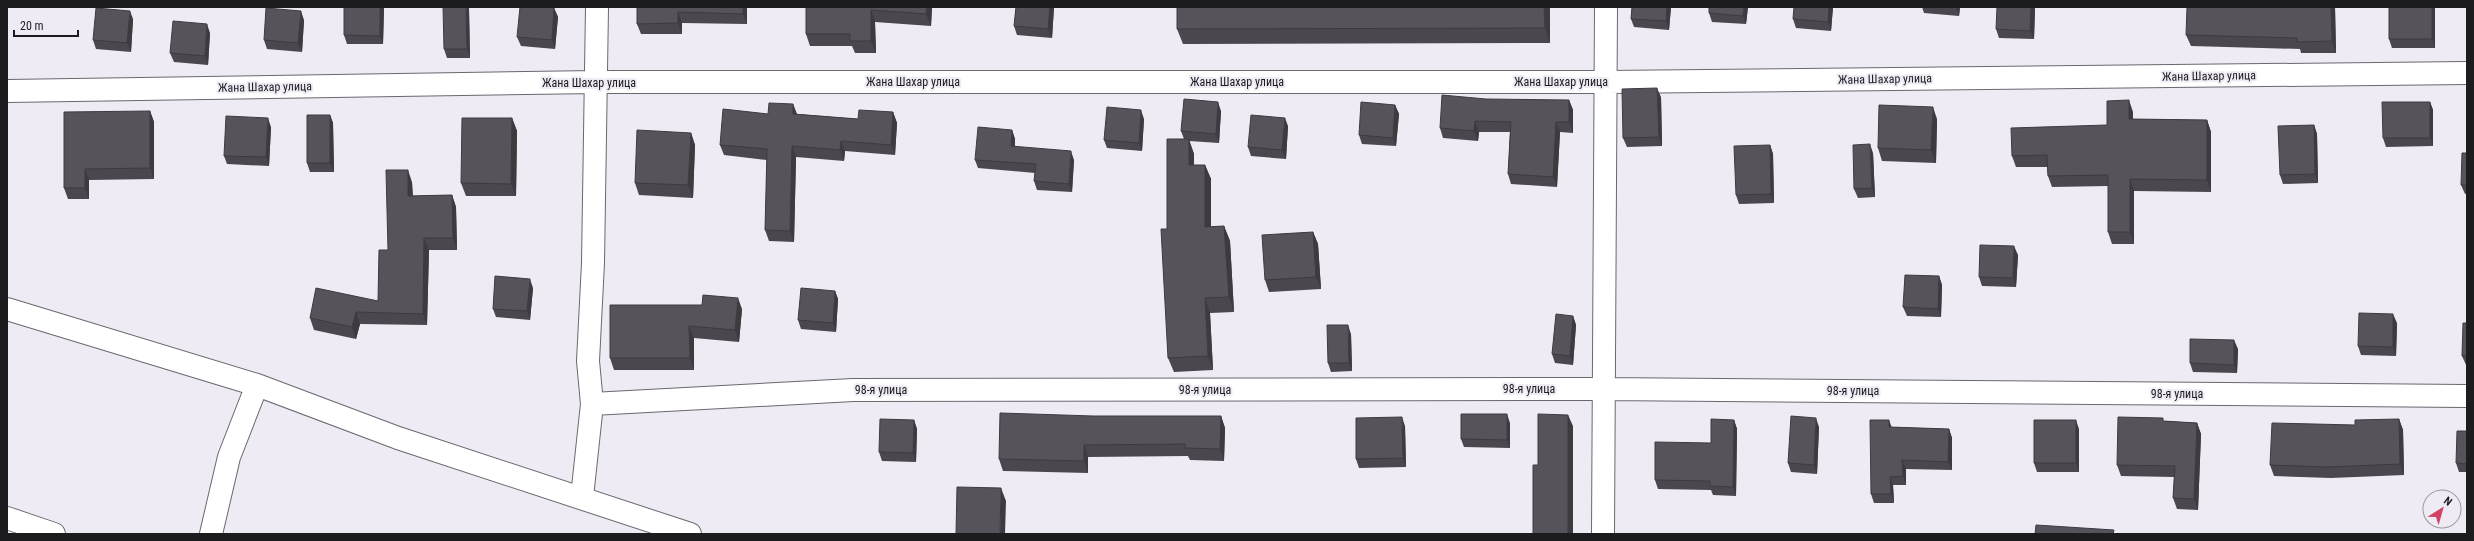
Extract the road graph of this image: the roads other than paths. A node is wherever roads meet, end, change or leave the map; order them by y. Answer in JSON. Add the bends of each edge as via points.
{"nodes":[{"id":1,"x":597,"y":7,"type":"edge"},
{"id":2,"x":1606,"y":7,"type":"edge"},
{"id":3,"x":2467,"y":73,"type":"edge"},
{"id":4,"x":596,"y":82,"type":"junction"},
{"id":5,"x":1607,"y":82,"type":"junction"},
{"id":6,"x":7,"y":91,"type":"edge"},
{"id":7,"x":7,"y":309,"type":"edge"},
{"id":8,"x":257,"y":385,"type":"junction"},
{"id":9,"x":1604,"y":389,"type":"junction"},
{"id":10,"x":2467,"y":396,"type":"edge"},
{"id":11,"x":592,"y":404,"type":"junction"},
{"id":12,"x":582,"y":497,"type":"junction"},
{"id":13,"x":7,"y":518,"type":"edge"},
{"id":14,"x":54,"y":534,"type":"edge"},
{"id":15,"x":211,"y":534,"type":"edge"},
{"id":16,"x":690,"y":534,"type":"edge"},
{"id":17,"x":1603,"y":534,"type":"edge"}],
"edges":[{"from":1,"to":4,"type":"street"},
{"from":2,"to":5,"type":"street"},
{"from":3,"to":5,"type":"street","name":"Жана Шахар улица"},
{"from":4,"to":5,"type":"street","name":"Жана Шахар улица"},
{"from":4,"to":6,"type":"street","name":"Жана Шахар улица"},
{"from":4,"to":11,"type":"street","via":[[593,263],[588,361]]},
{"from":5,"to":9,"type":"street"},
{"from":7,"to":8,"type":"street"},
{"from":8,"to":12,"type":"street","via":[[398,438]]},
{"from":8,"to":15,"type":"street","via":[[229,457]]},
{"from":9,"to":10,"type":"street","name":"98-я улица"},
{"from":9,"to":11,"type":"street","name":"98-я улица","via":[[854,390]]},
{"from":9,"to":17,"type":"street"},
{"from":11,"to":12,"type":"street"},
{"from":12,"to":16,"type":"street"},
{"from":13,"to":14,"type":"street"}]}
